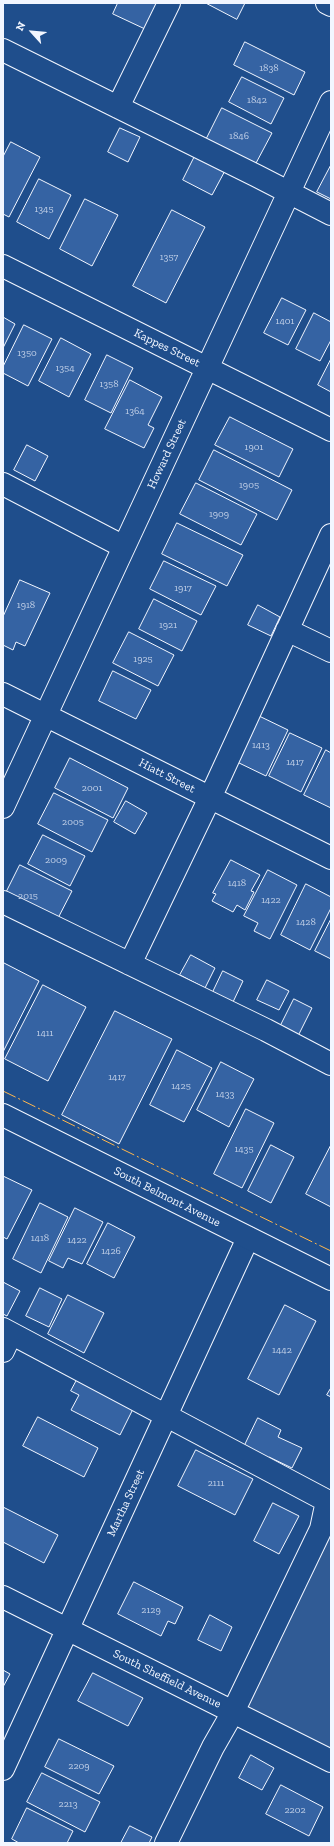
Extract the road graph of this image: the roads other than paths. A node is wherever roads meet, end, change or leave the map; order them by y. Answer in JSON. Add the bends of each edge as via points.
{"nodes":[{"id":1,"x":169,"y":3,"type":"edge"},
{"id":2,"x":327,"y":3,"type":"edge"},
{"id":3,"x":331,"y":5,"type":"edge"},
{"id":4,"x":3,"y":50,"type":"edge"},
{"id":5,"x":331,"y":102,"type":"edge"},
{"id":6,"x":118,"y":107,"type":"junction"},
{"id":7,"x":288,"y":193,"type":"junction"},
{"id":8,"x":331,"y":214,"type":"edge"},
{"id":9,"x":3,"y":266,"type":"edge"},
{"id":10,"x":208,"y":368,"type":"junction"},
{"id":11,"x":331,"y":430,"type":"edge"},
{"id":12,"x":3,"y":484,"type":"edge"},
{"id":13,"x":331,"y":535,"type":"edge"},
{"id":14,"x":124,"y":547,"type":"junction"},
{"id":15,"x":288,"y":630,"type":"junction"},
{"id":16,"x":331,"y":651,"type":"edge"},
{"id":17,"x":3,"y":694,"type":"edge"},
{"id":18,"x":46,"y":715,"type":"junction"},
{"id":19,"x":210,"y":798,"type":"junction"},
{"id":20,"x":3,"y":807,"type":"edge"},
{"id":21,"x":331,"y":858,"type":"edge"},
{"id":22,"x":3,"y":902,"type":"edge"},
{"id":23,"x":130,"y":964,"type":"junction"},
{"id":24,"x":331,"y":1064,"type":"edge"},
{"id":25,"x":3,"y":1115,"type":"edge"},
{"id":26,"x":248,"y":1238,"type":"junction"},
{"id":27,"x":331,"y":1279,"type":"edge"},
{"id":28,"x":6,"y":1338,"type":"edge"},
{"id":29,"x":166,"y":1416,"type":"junction"},
{"id":30,"x":3,"y":1597,"type":"edge"},
{"id":31,"x":67,"y":1630,"type":"junction"},
{"id":32,"x":234,"y":1712,"type":"junction"},
{"id":33,"x":331,"y":1761,"type":"edge"},
{"id":34,"x":3,"y":1769,"type":"edge"},
{"id":35,"x":166,"y":1843,"type":"edge"}],
"edges":[{"from":1,"to":6,"type":"street"},
{"from":2,"to":3,"type":"street"},
{"from":4,"to":6,"type":"street"},
{"from":5,"to":7,"type":"street","name":"Howard Street"},
{"from":6,"to":7,"type":"street"},
{"from":7,"to":8,"type":"street"},
{"from":7,"to":10,"type":"street","name":"Howard Street"},
{"from":9,"to":10,"type":"street","name":"Kappes Street"},
{"from":10,"to":11,"type":"street","name":"Kappes Street"},
{"from":10,"to":14,"type":"street","name":"Howard Street"},
{"from":12,"to":14,"type":"street"},
{"from":13,"to":15,"type":"street"},
{"from":14,"to":18,"type":"street","name":"Howard Street"},
{"from":15,"to":16,"type":"street"},
{"from":15,"to":19,"type":"street"},
{"from":17,"to":18,"type":"street","name":"Hiatt Street"},
{"from":18,"to":19,"type":"street","name":"Hiatt Street"},
{"from":18,"to":20,"type":"street","name":"Howard Street"},
{"from":19,"to":21,"type":"street","name":"Hiatt Street"},
{"from":19,"to":23,"type":"street"},
{"from":22,"to":23,"type":"street"},
{"from":23,"to":24,"type":"street"},
{"from":25,"to":26,"type":"street","name":"South Belmont Avenue"},
{"from":26,"to":27,"type":"street","name":"South Belmont Avenue"},
{"from":26,"to":29,"type":"street","name":"Martha Street"},
{"from":28,"to":29,"type":"street"},
{"from":29,"to":31,"type":"street","name":"Martha Street"},
{"from":29,"to":32,"type":"street","via":[[327,1501],[321,1529]]},
{"from":30,"to":31,"type":"street","name":"South Sheffield Avenue"},
{"from":31,"to":32,"type":"street","name":"South Sheffield Avenue"},
{"from":31,"to":34,"type":"street","name":"Martha Street"},
{"from":32,"to":33,"type":"street","name":"South Sheffield Avenue"},
{"from":32,"to":35,"type":"street","via":[[213,1747]]}]}
